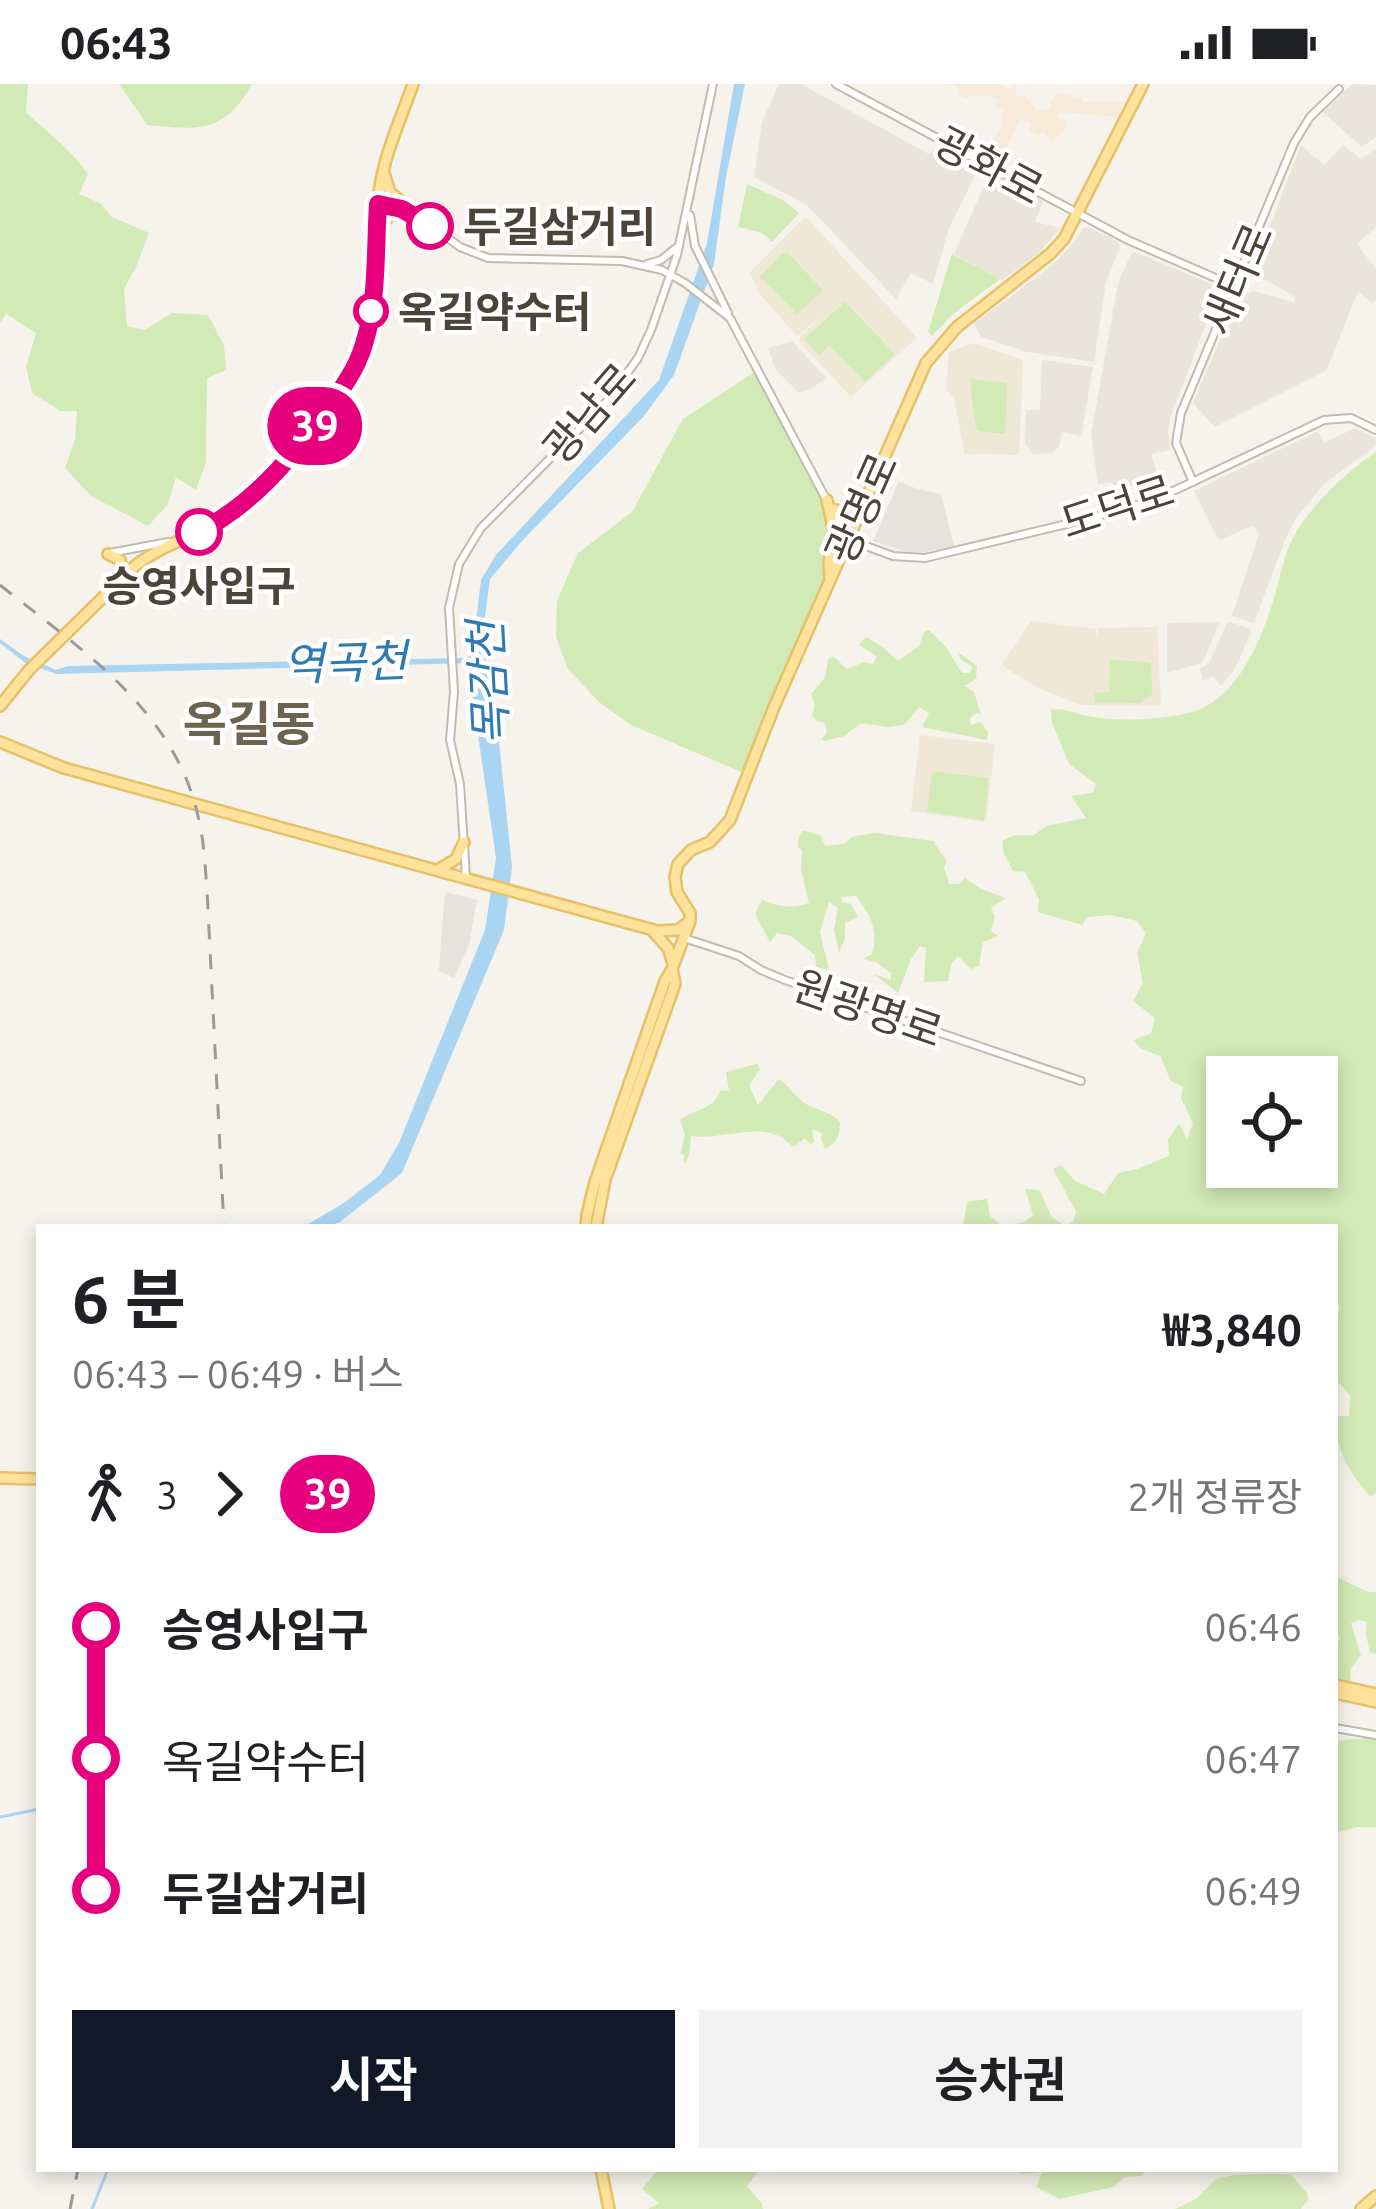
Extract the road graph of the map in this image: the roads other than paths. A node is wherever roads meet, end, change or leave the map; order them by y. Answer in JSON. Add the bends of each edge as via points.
{"nodes":[{"id":1,"x":413,"y":84,"type":"edge"},
{"id":2,"x":713,"y":84,"type":"edge"},
{"id":3,"x":836,"y":84,"type":"edge"},
{"id":4,"x":1143,"y":84,"type":"edge"},
{"id":5,"x":1339,"y":89,"type":"dead end"},
{"id":6,"x":383,"y":171,"type":"junction"},
{"id":7,"x":689,"y":199,"type":"junction"},
{"id":8,"x":378,"y":204,"type":"junction"},
{"id":9,"x":410,"y":212,"type":"junction"},
{"id":10,"x":1079,"y":213,"type":"junction"},
{"id":11,"x":425,"y":222,"type":"junction"},
{"id":12,"x":376,"y":234,"type":"junction"},
{"id":13,"x":679,"y":246,"type":"junction"},
{"id":14,"x":643,"y":265,"type":"junction"},
{"id":15,"x":670,"y":273,"type":"junction"},
{"id":16,"x":1234,"y":286,"type":"junction"},
{"id":17,"x":663,"y":295,"type":"junction"},
{"id":18,"x":730,"y":318,"type":"junction"},
{"id":19,"x":1376,"y":430,"type":"edge"},
{"id":20,"x":1192,"y":482,"type":"junction"},
{"id":21,"x":830,"y":505,"type":"junction"},
{"id":22,"x":862,"y":505,"type":"junction"},
{"id":23,"x":183,"y":539,"type":"junction"},
{"id":24,"x":847,"y":539,"type":"junction"},
{"id":25,"x":108,"y":554,"type":"joint"},
{"id":26,"x":830,"y":578,"type":"junction"},
{"id":27,"x":118,"y":582,"type":"junction"},
{"id":28,"x":0,"y":706,"type":"edge"},
{"id":29,"x":0,"y":742,"type":"edge"},
{"id":30,"x":464,"y":842,"type":"junction"},
{"id":31,"x":435,"y":868,"type":"junction"},
{"id":32,"x":466,"y":877,"type":"junction"},
{"id":33,"x":690,"y":921,"type":"junction"},
{"id":34,"x":654,"y":930,"type":"junction"},
{"id":35,"x":684,"y":938,"type":"junction"},
{"id":36,"x":673,"y":967,"type":"junction"},
{"id":37,"x":1081,"y":1081,"type":"dead end"},
{"id":38,"x":590,"y":1224,"type":"edge"},
{"id":39,"x":0,"y":1478,"type":"edge"},
{"id":40,"x":36,"y":1479,"type":"edge"},
{"id":41,"x":1338,"y":1690,"type":"edge"},
{"id":42,"x":1376,"y":1698,"type":"edge"},
{"id":43,"x":1338,"y":1729,"type":"edge"},
{"id":44,"x":1376,"y":1735,"type":"edge"},
{"id":45,"x":603,"y":2172,"type":"edge"},
{"id":46,"x":1376,"y":2196,"type":"edge"},
{"id":47,"x":609,"y":2209,"type":"edge"},
{"id":48,"x":1361,"y":2209,"type":"edge"}],
"edges":[{"from":1,"to":6,"type":"main road"},
{"from":2,"to":7,"type":"street","name":"광남로"},
{"from":3,"to":10,"type":"street","name":"광화로"},
{"from":4,"to":10,"type":"main road","name":"광명로"},
{"from":5,"to":16,"type":"street","name":"새터로","via":[[1294,143]]},
{"from":6,"to":8,"type":"main road"},
{"from":6,"to":11,"type":"main road","via":[[394,197]]},
{"from":7,"to":13,"type":"street","name":"광남로"},
{"from":7,"to":18,"type":"street","via":[[693,242]]},
{"from":8,"to":9,"type":"street"},
{"from":8,"to":12,"type":"main road"},
{"from":9,"to":11,"type":"street"},
{"from":9,"to":12,"type":"main road","via":[[392,212]]},
{"from":10,"to":16,"type":"street","name":"광화로"},
{"from":10,"to":22,"type":"main road","name":"광명로","via":[[1050,254],[931,356]]},
{"from":11,"to":14,"type":"street","via":[[488,258]]},
{"from":12,"to":23,"type":"main road","via":[[370,319],[353,372],[272,478],[231,514]]},
{"from":13,"to":14,"type":"street"},
{"from":13,"to":15,"type":"street","name":"광남로"},
{"from":14,"to":15,"type":"street"},
{"from":14,"to":17,"type":"street","via":[[660,279]]},
{"from":15,"to":17,"type":"street","name":"광남로"},
{"from":15,"to":18,"type":"street"},
{"from":16,"to":20,"type":"street","name":"새터로","via":[[1178,422],[1178,451]]},
{"from":17,"to":30,"type":"street","name":"광남로","via":[[624,381],[481,528],[456,572],[450,740]]},
{"from":18,"to":21,"type":"street"},
{"from":19,"to":20,"type":"street","name":"도덕로","via":[[1351,418],[1324,420]]},
{"from":20,"to":24,"type":"street","name":"도덕로","via":[[1132,507],[935,556],[903,558]]},
{"from":21,"to":22,"type":"main road","via":[[852,513]]},
{"from":21,"to":24,"type":"street"},
{"from":21,"to":26,"type":"main road"},
{"from":22,"to":24,"type":"main road","name":"광명로"},
{"from":23,"to":25,"type":"street"},
{"from":23,"to":27,"type":"main road"},
{"from":24,"to":26,"type":"main road","name":"광명로"},
{"from":25,"to":27,"type":"main road","via":[[121,564]]},
{"from":26,"to":33,"type":"main road","name":"광명로","via":[[730,820],[678,864],[677,892]]},
{"from":27,"to":28,"type":"main road"},
{"from":29,"to":31,"type":"main road","name":"원광명로","via":[[64,768]]},
{"from":30,"to":31,"type":"main road","via":[[453,862]]},
{"from":30,"to":32,"type":"street"},
{"from":31,"to":32,"type":"main road","name":"원광명로"},
{"from":32,"to":34,"type":"main road","name":"원광명로"},
{"from":33,"to":34,"type":"main road"},
{"from":33,"to":35,"type":"main road"},
{"from":34,"to":35,"type":"main road","name":"원광명로"},
{"from":34,"to":36,"type":"main road"},
{"from":35,"to":36,"type":"main road"},
{"from":35,"to":37,"type":"street","name":"원광명로"},
{"from":36,"to":38,"type":"main road","via":[[596,1182]]},
{"from":39,"to":40,"type":"main road"},
{"from":41,"to":42,"type":"main road"},
{"from":43,"to":44,"type":"street"},
{"from":45,"to":47,"type":"main road"},
{"from":46,"to":48,"type":"main road"}]}
